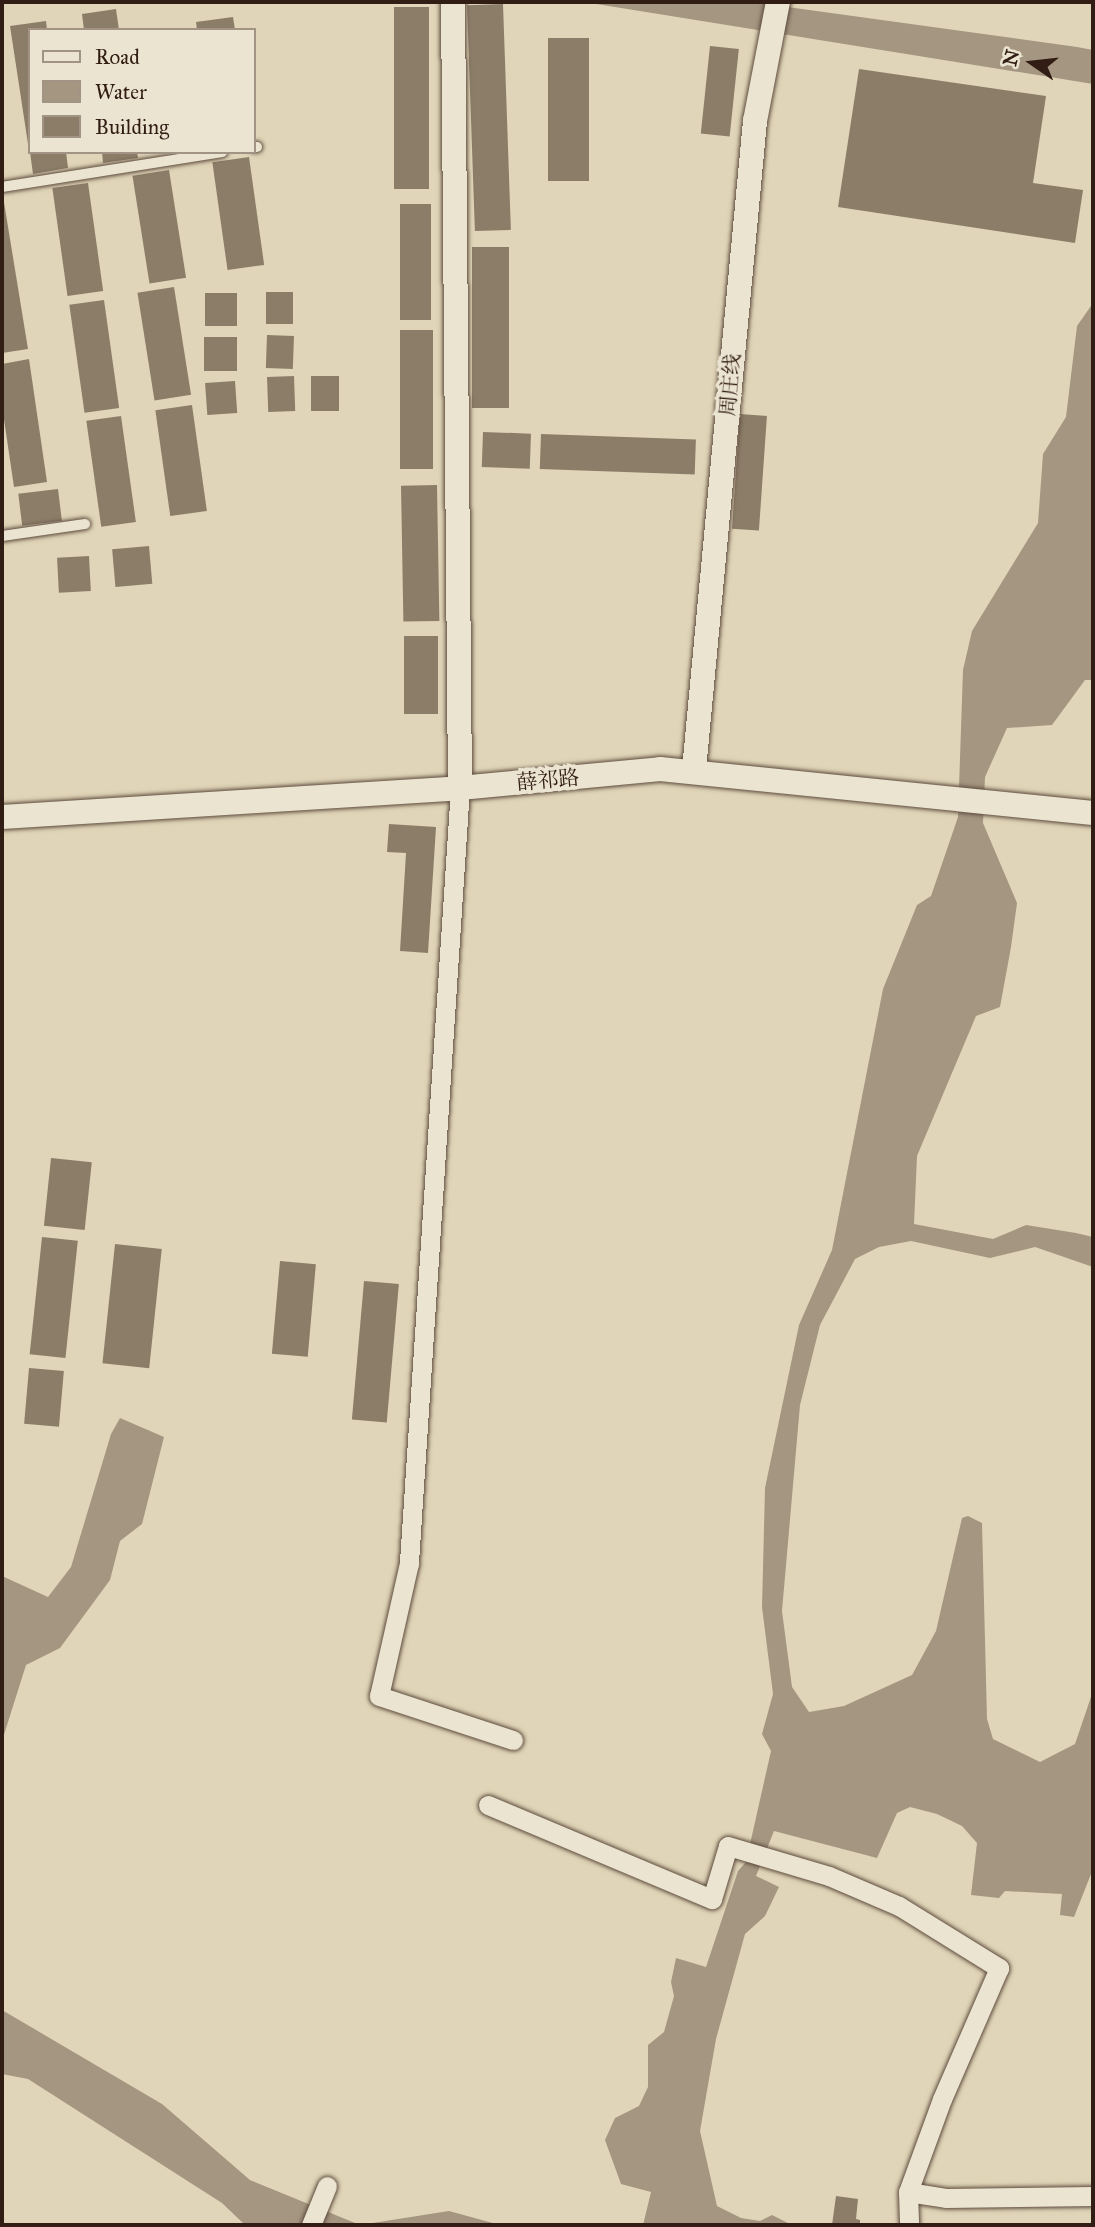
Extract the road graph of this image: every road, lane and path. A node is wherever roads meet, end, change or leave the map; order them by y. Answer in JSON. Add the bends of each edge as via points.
{"nodes":[{"id":1,"x":453,"y":2,"type":"edge"},
{"id":2,"x":778,"y":2,"type":"edge"},
{"id":3,"x":209,"y":154,"type":"edge"},
{"id":4,"x":2,"y":187,"type":"edge"},
{"id":5,"x":85,"y":524,"type":"dead end"},
{"id":6,"x":2,"y":536,"type":"edge"},
{"id":7,"x":694,"y":770,"type":"junction"},
{"id":8,"x":460,"y":788,"type":"junction"},
{"id":9,"x":1093,"y":813,"type":"edge"},
{"id":10,"x":2,"y":817,"type":"edge"},
{"id":11,"x":513,"y":1740,"type":"dead end"},
{"id":12,"x":488,"y":1805,"type":"dead end"},
{"id":13,"x":327,"y":2186,"type":"dead end"},
{"id":14,"x":908,"y":2192,"type":"junction"},
{"id":15,"x":1093,"y":2196,"type":"edge"},
{"id":16,"x":311,"y":2225,"type":"edge"},
{"id":17,"x":909,"y":2225,"type":"edge"}],
"edges":[{"from":1,"to":8,"type":"street"},
{"from":2,"to":7,"type":"street","name":"周庄线","via":[[755,121]]},
{"from":3,"to":4,"type":"lane"},
{"from":5,"to":6,"type":"lane"},
{"from":7,"to":8,"type":"street","name":"薛祁路"},
{"from":7,"to":9,"type":"street","name":"薛祁路"},
{"from":8,"to":10,"type":"street","name":"薛祁路"},
{"from":8,"to":11,"type":"street","via":[[409,1563],[379,1696]]},
{"from":12,"to":14,"type":"street","via":[[712,1899],[728,1846],[829,1876],[900,1906],[999,1968],[942,2099]]},
{"from":13,"to":16,"type":"street"},
{"from":14,"to":15,"type":"street","via":[[946,2198]]},
{"from":14,"to":17,"type":"street"}]}
